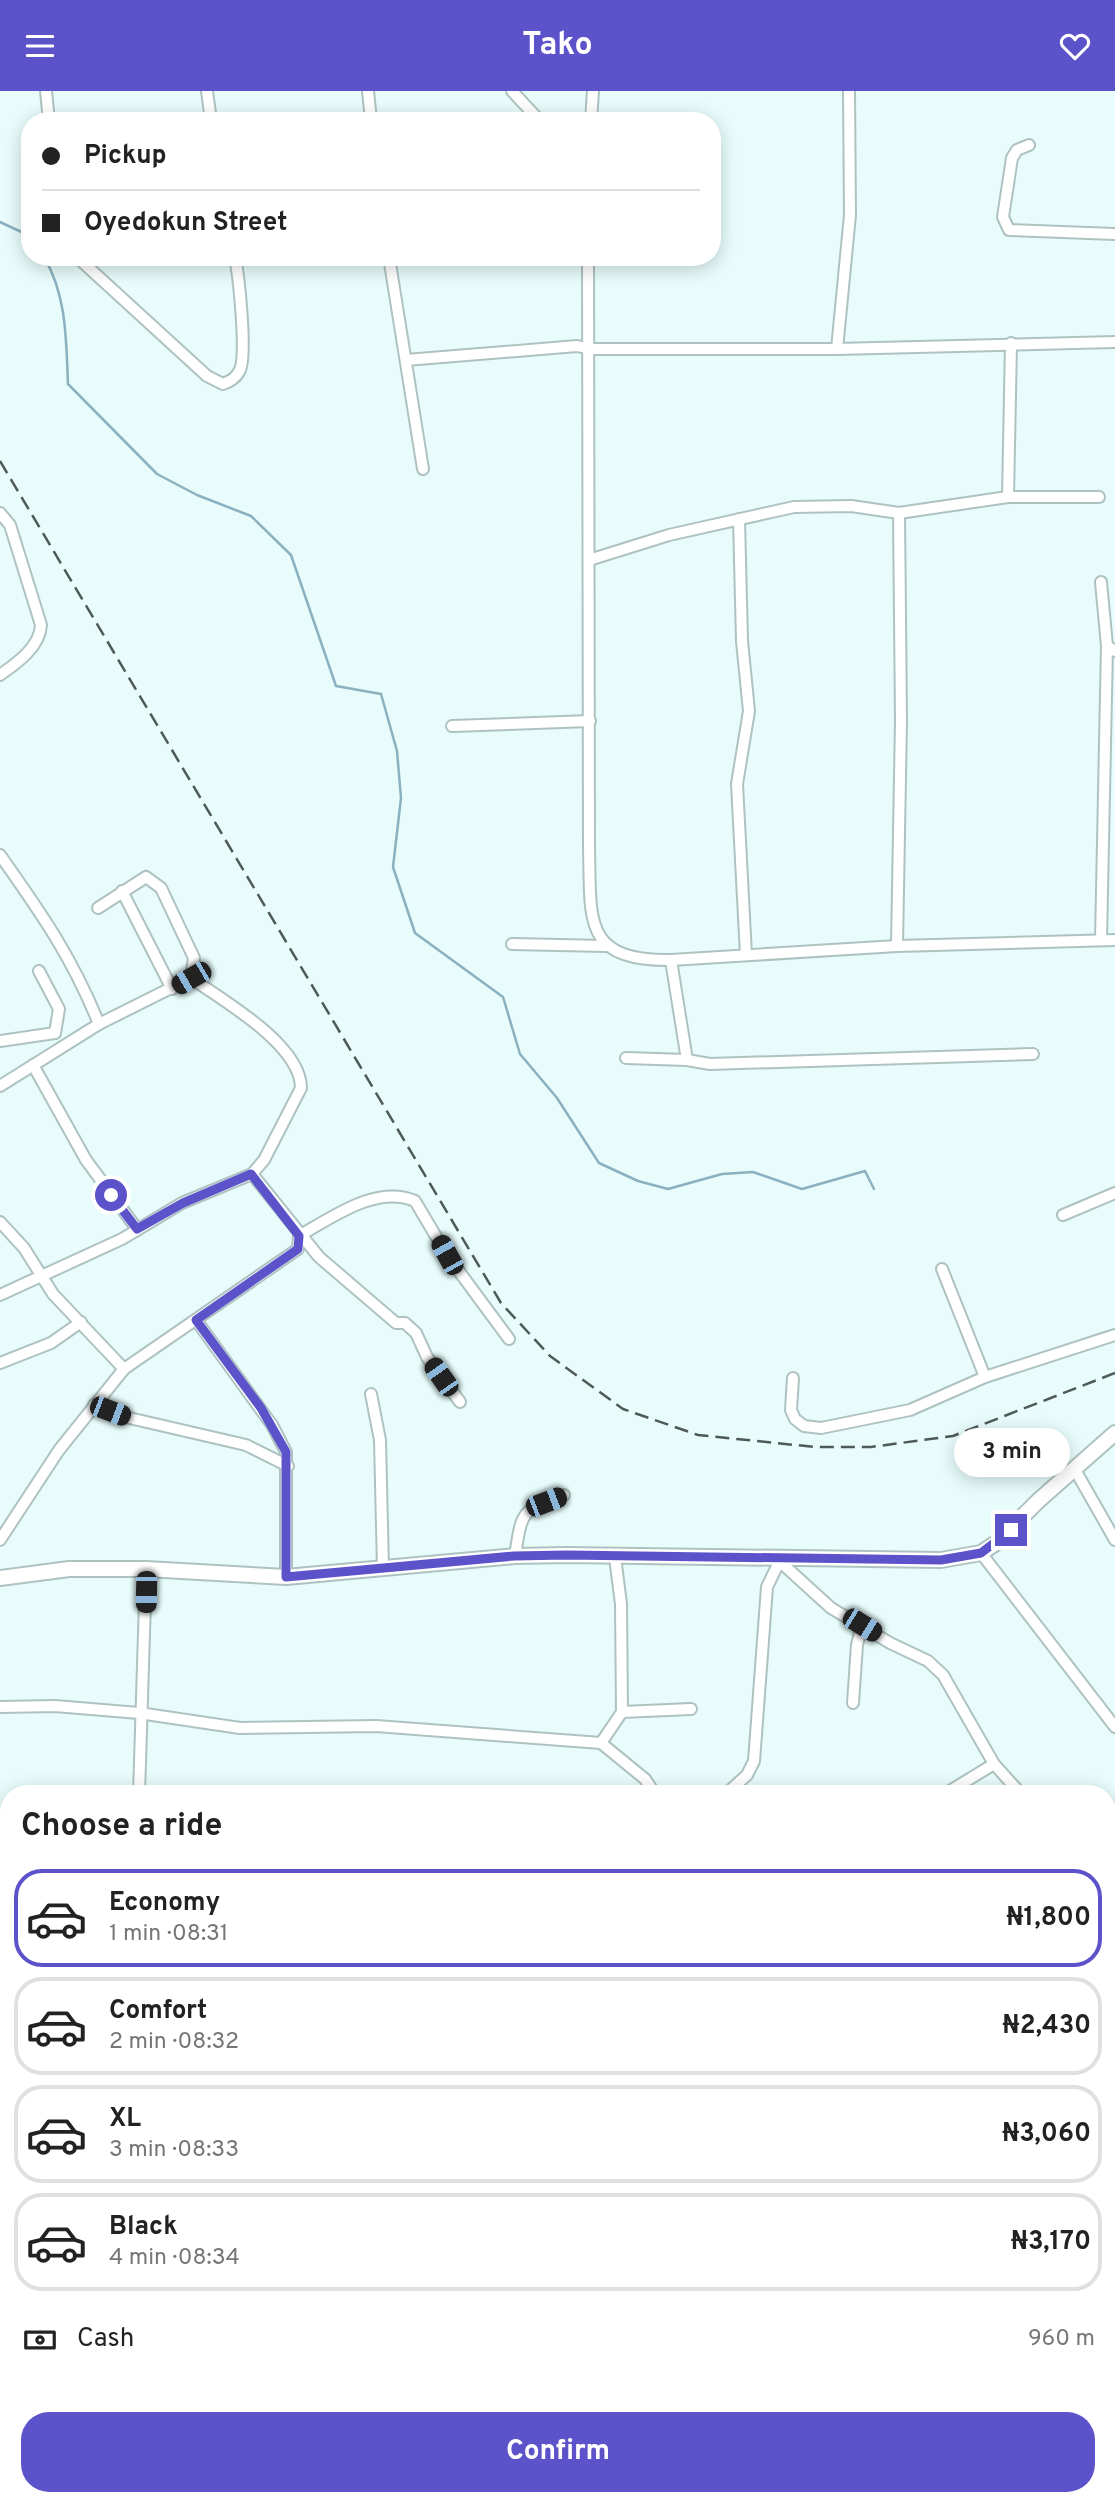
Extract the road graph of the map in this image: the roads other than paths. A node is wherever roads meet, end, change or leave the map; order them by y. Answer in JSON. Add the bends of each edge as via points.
{"nodes":[{"id":1,"x":46,"y":91,"type":"edge"},
{"id":2,"x":206,"y":91,"type":"edge"},
{"id":3,"x":368,"y":91,"type":"edge"},
{"id":4,"x":512,"y":91,"type":"edge"},
{"id":5,"x":593,"y":91,"type":"edge"},
{"id":6,"x":849,"y":91,"type":"edge"},
{"id":7,"x":48,"y":112,"type":"edge"},
{"id":8,"x":210,"y":112,"type":"edge"},
{"id":9,"x":370,"y":112,"type":"edge"},
{"id":10,"x":532,"y":112,"type":"edge"},
{"id":11,"x":592,"y":112,"type":"edge"},
{"id":12,"x":1029,"y":145,"type":"dead end"},
{"id":13,"x":1115,"y":234,"type":"edge"},
{"id":14,"x":87,"y":266,"type":"edge"},
{"id":15,"x":236,"y":266,"type":"edge"},
{"id":16,"x":390,"y":266,"type":"edge"},
{"id":17,"x":588,"y":266,"type":"edge"},
{"id":18,"x":1115,"y":342,"type":"edge"},
{"id":19,"x":1011,"y":343,"type":"junction"},
{"id":20,"x":590,"y":349,"type":"junction"},
{"id":21,"x":837,"y":349,"type":"junction"},
{"id":22,"x":406,"y":360,"type":"junction"},
{"id":23,"x":423,"y":469,"type":"dead end"},
{"id":24,"x":1008,"y":497,"type":"junction"},
{"id":25,"x":1099,"y":497,"type":"dead end"},
{"id":26,"x":0,"y":513,"type":"edge"},
{"id":27,"x":899,"y":513,"type":"junction"},
{"id":28,"x":739,"y":519,"type":"junction"},
{"id":29,"x":589,"y":560,"type":"junction"},
{"id":30,"x":1101,"y":582,"type":"dead end"},
{"id":31,"x":1111,"y":648,"type":"edge"},
{"id":32,"x":0,"y":674,"type":"edge"},
{"id":33,"x":590,"y":721,"type":"junction"},
{"id":34,"x":452,"y":726,"type":"dead end"},
{"id":35,"x":1110,"y":790,"type":"edge"},
{"id":36,"x":0,"y":855,"type":"edge"},
{"id":37,"x":122,"y":891,"type":"junction"},
{"id":38,"x":98,"y":908,"type":"dead end"},
{"id":39,"x":1101,"y":940,"type":"junction"},
{"id":40,"x":1115,"y":940,"type":"edge"},
{"id":41,"x":512,"y":944,"type":"dead end"},
{"id":42,"x":606,"y":946,"type":"junction"},
{"id":43,"x":897,"y":946,"type":"junction"},
{"id":44,"x":746,"y":955,"type":"junction"},
{"id":45,"x":671,"y":960,"type":"junction"},
{"id":46,"x":39,"y":971,"type":"dead end"},
{"id":47,"x":191,"y":978,"type":"junction"},
{"id":48,"x":172,"y":989,"type":"junction"},
{"id":49,"x":99,"y":1024,"type":"junction"},
{"id":50,"x":55,"y":1033,"type":"junction"},
{"id":51,"x":0,"y":1041,"type":"edge"},
{"id":52,"x":66,"y":1047,"type":"junction"},
{"id":53,"x":1034,"y":1054,"type":"dead end"},
{"id":54,"x":626,"y":1058,"type":"dead end"},
{"id":55,"x":687,"y":1060,"type":"junction"},
{"id":56,"x":33,"y":1065,"type":"junction"},
{"id":57,"x":0,"y":1086,"type":"edge"},
{"id":58,"x":251,"y":1174,"type":"junction"},
{"id":59,"x":1115,"y":1193,"type":"edge"},
{"id":60,"x":1063,"y":1215,"type":"dead end"},
{"id":61,"x":0,"y":1222,"type":"edge"},
{"id":62,"x":137,"y":1229,"type":"junction"},
{"id":63,"x":299,"y":1236,"type":"junction"},
{"id":64,"x":942,"y":1269,"type":"dead end"},
{"id":65,"x":43,"y":1278,"type":"junction"},
{"id":66,"x":0,"y":1295,"type":"edge"},
{"id":67,"x":196,"y":1320,"type":"junction"},
{"id":68,"x":81,"y":1322,"type":"junction"},
{"id":69,"x":1115,"y":1335,"type":"edge"},
{"id":70,"x":509,"y":1339,"type":"dead end"},
{"id":71,"x":0,"y":1363,"type":"edge"},
{"id":72,"x":124,"y":1369,"type":"junction"},
{"id":73,"x":985,"y":1377,"type":"junction"},
{"id":74,"x":793,"y":1378,"type":"dead end"},
{"id":75,"x":372,"y":1394,"type":"dead end"},
{"id":76,"x":460,"y":1402,"type":"dead end"},
{"id":77,"x":94,"y":1405,"type":"junction"},
{"id":78,"x":1115,"y":1433,"type":"edge"},
{"id":79,"x":288,"y":1466,"type":"junction"},
{"id":80,"x":1074,"y":1468,"type":"junction"},
{"id":81,"x":564,"y":1495,"type":"dead end"},
{"id":82,"x":0,"y":1540,"type":"edge"},
{"id":83,"x":1115,"y":1540,"type":"edge"},
{"id":84,"x":981,"y":1553,"type":"junction"},
{"id":85,"x":514,"y":1556,"type":"junction"},
{"id":86,"x":615,"y":1557,"type":"junction"},
{"id":87,"x":774,"y":1558,"type":"junction"},
{"id":88,"x":383,"y":1568,"type":"junction"},
{"id":89,"x":146,"y":1569,"type":"junction"},
{"id":90,"x":286,"y":1577,"type":"junction"},
{"id":91,"x":0,"y":1578,"type":"edge"},
{"id":92,"x":862,"y":1625,"type":"junction"},
{"id":93,"x":853,"y":1703,"type":"dead end"},
{"id":94,"x":1115,"y":1705,"type":"edge"},
{"id":95,"x":0,"y":1707,"type":"edge"},
{"id":96,"x":691,"y":1709,"type":"dead end"},
{"id":97,"x":622,"y":1712,"type":"junction"},
{"id":98,"x":139,"y":1713,"type":"junction"},
{"id":99,"x":1104,"y":1713,"type":"junction"},
{"id":100,"x":1115,"y":1727,"type":"edge"},
{"id":101,"x":601,"y":1743,"type":"junction"},
{"id":102,"x":994,"y":1764,"type":"junction"},
{"id":103,"x":139,"y":1785,"type":"edge"},
{"id":104,"x":649,"y":1785,"type":"edge"},
{"id":105,"x":736,"y":1785,"type":"edge"},
{"id":106,"x":959,"y":1785,"type":"edge"},
{"id":107,"x":1013,"y":1785,"type":"edge"}],
"edges":[{"from":1,"to":7,"type":"street"},
{"from":2,"to":8,"type":"street"},
{"from":3,"to":9,"type":"street"},
{"from":4,"to":10,"type":"street"},
{"from":5,"to":11,"type":"street"},
{"from":6,"to":21,"type":"street","via":[[850,215]]},
{"from":12,"to":13,"type":"street","via":[[1012,158],[1003,217],[1009,230]]},
{"from":14,"to":15,"type":"street","via":[[207,376],[223,384],[233,380],[240,369],[244,350]]},
{"from":16,"to":22,"type":"street"},
{"from":17,"to":20,"type":"street"},
{"from":18,"to":19,"type":"street"},
{"from":19,"to":21,"type":"street"},
{"from":19,"to":24,"type":"street"},
{"from":20,"to":21,"type":"street"},
{"from":20,"to":22,"type":"street","via":[[577,346]]},
{"from":20,"to":29,"type":"street"},
{"from":22,"to":23,"type":"street"},
{"from":24,"to":25,"type":"street"},
{"from":24,"to":27,"type":"street"},
{"from":26,"to":32,"type":"street","via":[[9,525],[41,625],[34,645]]},
{"from":27,"to":28,"type":"street","via":[[851,506],[794,507]]},
{"from":27,"to":43,"type":"street"},
{"from":28,"to":29,"type":"street"},
{"from":28,"to":44,"type":"street","via":[[749,711],[737,784]]},
{"from":29,"to":33,"type":"street"},
{"from":30,"to":31,"type":"street"},
{"from":31,"to":35,"type":"street"},
{"from":33,"to":34,"type":"street"},
{"from":33,"to":42,"type":"street","via":[[590,906],[596,931]]},
{"from":35,"to":39,"type":"street"},
{"from":36,"to":49,"type":"street","via":[[72,962]]},
{"from":37,"to":38,"type":"street"},
{"from":37,"to":47,"type":"street","via":[[146,877],[161,888],[194,958]]},
{"from":37,"to":48,"type":"street"},
{"from":39,"to":40,"type":"street"},
{"from":39,"to":43,"type":"street"},
{"from":41,"to":42,"type":"street"},
{"from":42,"to":45,"type":"street","via":[[639,960]]},
{"from":43,"to":44,"type":"street"},
{"from":44,"to":45,"type":"street"},
{"from":45,"to":55,"type":"street"},
{"from":46,"to":50,"type":"street","via":[[59,1009]]},
{"from":47,"to":48,"type":"street"},
{"from":47,"to":58,"type":"street","via":[[261,1029],[295,1062],[301,1075],[295,1100],[264,1160]]},
{"from":48,"to":49,"type":"street"},
{"from":49,"to":52,"type":"street"},
{"from":50,"to":51,"type":"street"},
{"from":50,"to":52,"type":"street"},
{"from":52,"to":56,"type":"street"},
{"from":53,"to":55,"type":"street","via":[[710,1064]]},
{"from":54,"to":55,"type":"street"},
{"from":56,"to":57,"type":"street"},
{"from":56,"to":62,"type":"street","via":[[86,1160]]},
{"from":58,"to":62,"type":"street"},
{"from":58,"to":63,"type":"street"},
{"from":59,"to":60,"type":"street"},
{"from":61,"to":65,"type":"street"},
{"from":62,"to":65,"type":"street"},
{"from":63,"to":67,"type":"street","via":[[298,1249]]},
{"from":63,"to":70,"type":"street","via":[[358,1204],[407,1197],[415,1201],[447,1255]]},
{"from":63,"to":76,"type":"street","via":[[339,1277],[396,1323],[405,1323],[416,1333],[427,1357]]},
{"from":64,"to":73,"type":"street"},
{"from":65,"to":66,"type":"street"},
{"from":65,"to":68,"type":"street"},
{"from":67,"to":72,"type":"street"},
{"from":67,"to":79,"type":"street","via":[[281,1438]]},
{"from":68,"to":71,"type":"street","via":[[51,1343]]},
{"from":68,"to":72,"type":"street"},
{"from":69,"to":73,"type":"street"},
{"from":72,"to":77,"type":"street"},
{"from":73,"to":74,"type":"street","via":[[910,1410],[812,1429],[791,1411]]},
{"from":75,"to":88,"type":"street","via":[[380,1440]]},
{"from":77,"to":79,"type":"street","via":[[125,1417],[246,1445]]},
{"from":77,"to":82,"type":"street"},
{"from":78,"to":80,"type":"street"},
{"from":79,"to":90,"type":"street"},
{"from":80,"to":83,"type":"street"},
{"from":80,"to":84,"type":"street"},
{"from":81,"to":85,"type":"street","via":[[526,1511]]},
{"from":84,"to":87,"type":"street","via":[[941,1560]]},
{"from":84,"to":99,"type":"street"},
{"from":85,"to":86,"type":"street"},
{"from":85,"to":88,"type":"street"},
{"from":86,"to":87,"type":"street"},
{"from":86,"to":97,"type":"street","via":[[621,1604]]},
{"from":87,"to":92,"type":"street","via":[[831,1608]]},
{"from":87,"to":105,"type":"street","via":[[767,1587],[754,1761]]},
{"from":88,"to":90,"type":"street"},
{"from":89,"to":90,"type":"street"},
{"from":89,"to":91,"type":"street","via":[[69,1569]]},
{"from":89,"to":98,"type":"street"},
{"from":92,"to":93,"type":"street"},
{"from":92,"to":102,"type":"street","via":[[928,1661],[943,1675]]},
{"from":94,"to":99,"type":"street"},
{"from":95,"to":98,"type":"street"},
{"from":96,"to":97,"type":"street"},
{"from":97,"to":101,"type":"street"},
{"from":98,"to":101,"type":"street","via":[[240,1728],[376,1726]]},
{"from":98,"to":103,"type":"street"},
{"from":99,"to":100,"type":"street"},
{"from":101,"to":104,"type":"street"},
{"from":102,"to":106,"type":"street"},
{"from":102,"to":107,"type":"street"}]}
